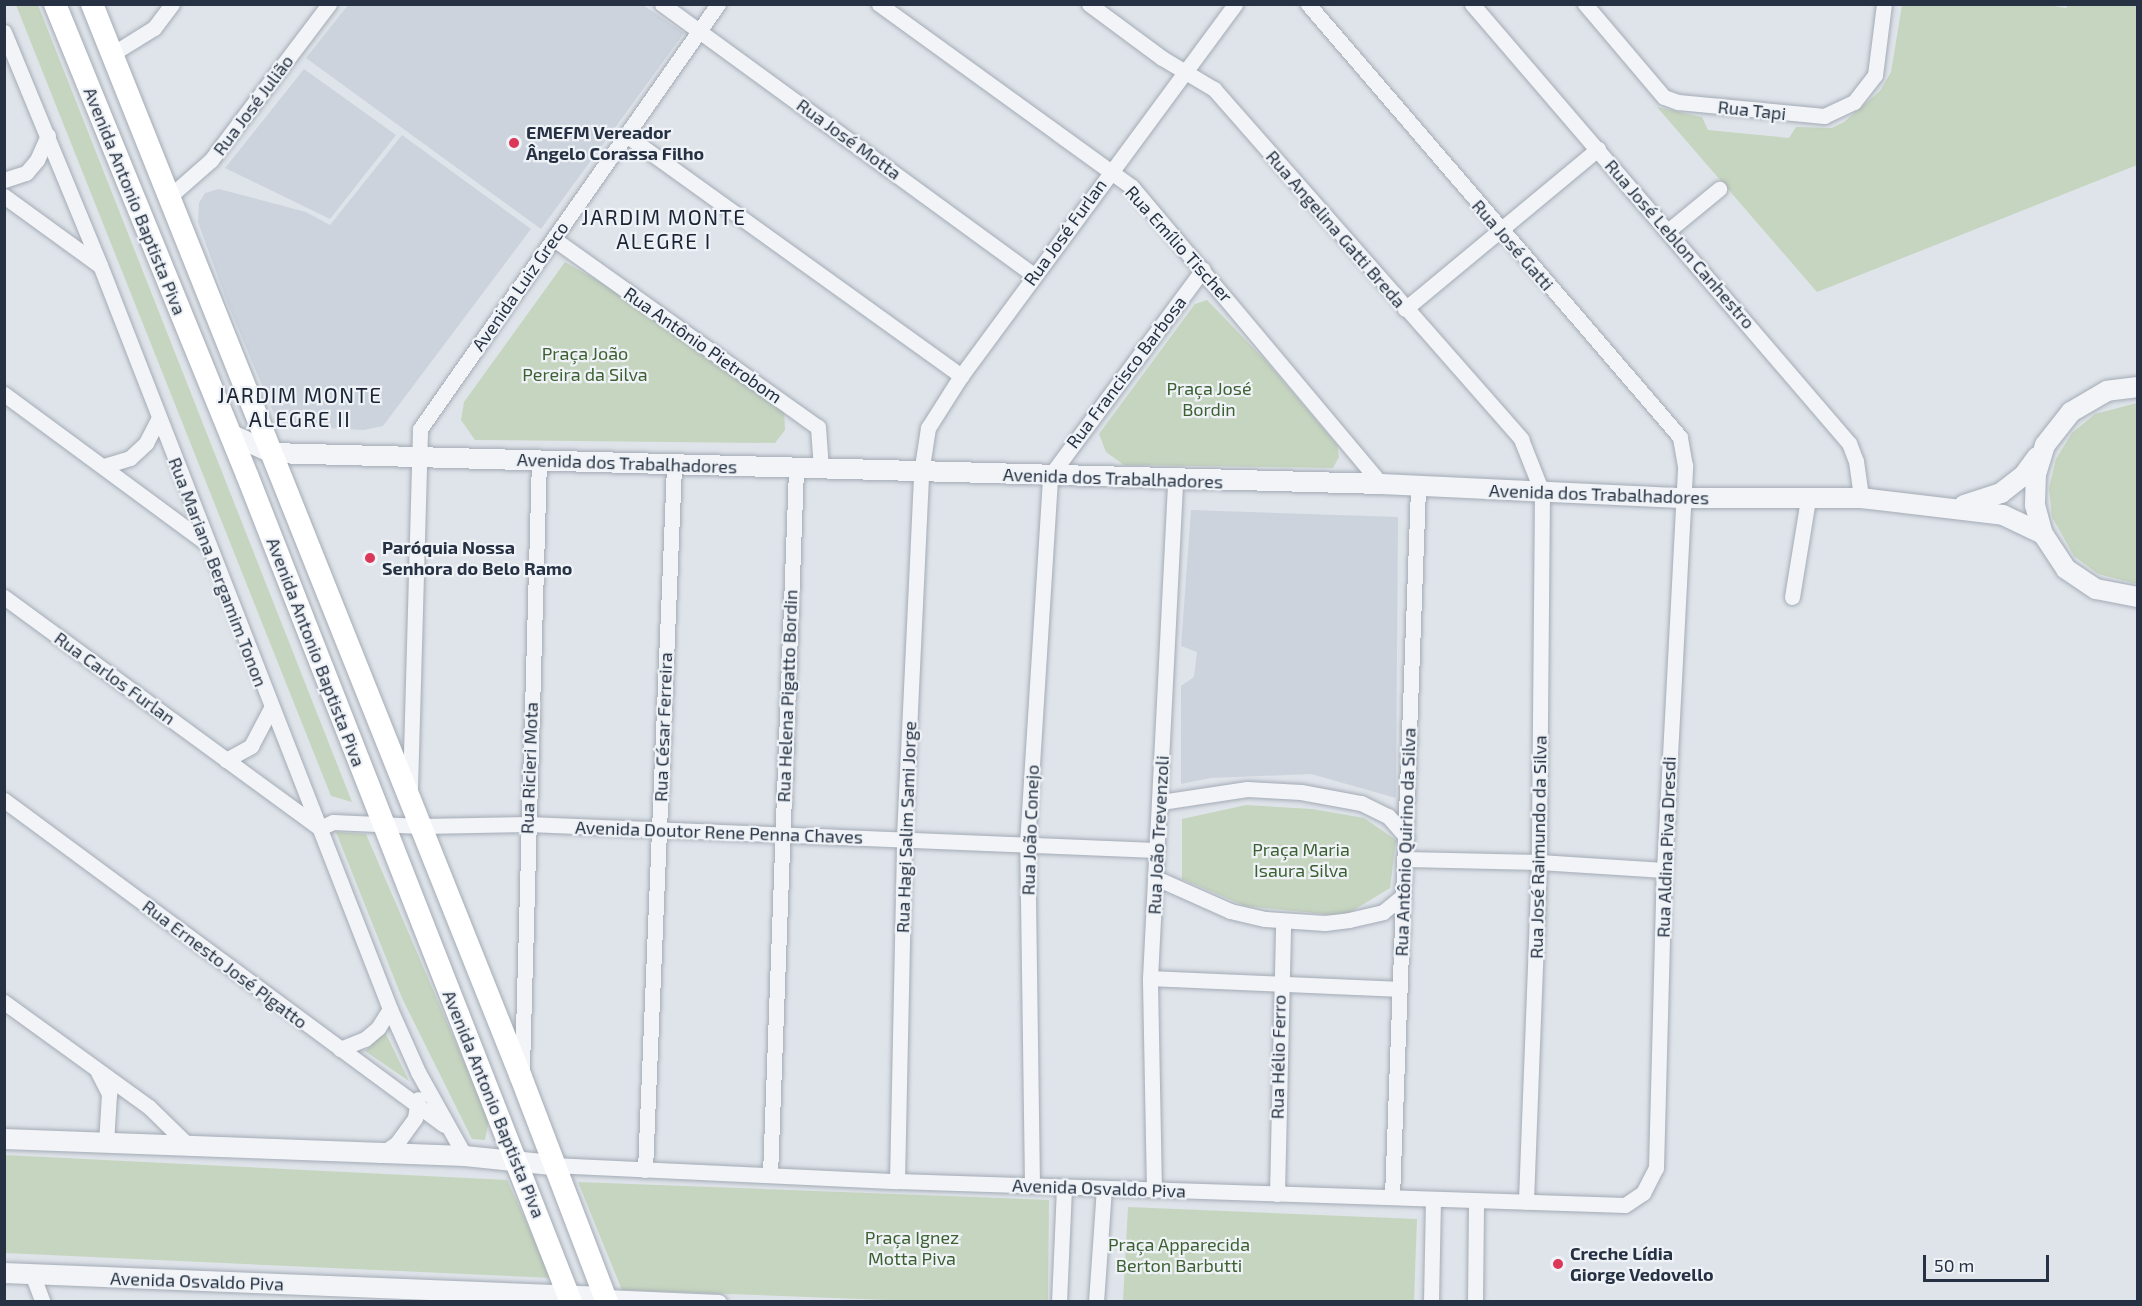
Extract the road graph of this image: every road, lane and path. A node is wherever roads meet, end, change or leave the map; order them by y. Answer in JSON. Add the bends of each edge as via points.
{"nodes":[{"id":1,"x":55,"y":4,"type":"edge"},
{"id":2,"x":92,"y":4,"type":"edge"},
{"id":3,"x":172,"y":4,"type":"edge"},
{"id":4,"x":329,"y":4,"type":"edge"},
{"id":5,"x":662,"y":4,"type":"edge"},
{"id":6,"x":718,"y":4,"type":"edge"},
{"id":7,"x":879,"y":4,"type":"edge"},
{"id":8,"x":1089,"y":4,"type":"edge"},
{"id":9,"x":1235,"y":4,"type":"edge"},
{"id":10,"x":1308,"y":4,"type":"edge"},
{"id":11,"x":1472,"y":4,"type":"edge"},
{"id":12,"x":1585,"y":4,"type":"edge"},
{"id":13,"x":1884,"y":4,"type":"edge"},
{"id":14,"x":699,"y":31,"type":"junction"},
{"id":15,"x":4,"y":32,"type":"edge"},
{"id":16,"x":112,"y":54,"type":"junction"},
{"id":17,"x":1186,"y":72,"type":"junction"},
{"id":18,"x":48,"y":135,"type":"junction"},
{"id":19,"x":626,"y":135,"type":"junction"},
{"id":20,"x":1598,"y":149,"type":"junction"},
{"id":21,"x":1109,"y":172,"type":"junction"},
{"id":22,"x":4,"y":180,"type":"edge"},
{"id":23,"x":1719,"y":189,"type":"dead end"},
{"id":24,"x":4,"y":196,"type":"edge"},
{"id":25,"x":169,"y":197,"type":"junction"},
{"id":26,"x":1669,"y":230,"type":"junction"},
{"id":27,"x":1500,"y":231,"type":"junction"},
{"id":28,"x":554,"y":239,"type":"junction"},
{"id":29,"x":100,"y":265,"type":"junction"},
{"id":30,"x":1203,"y":269,"type":"junction"},
{"id":31,"x":1035,"y":274,"type":"junction"},
{"id":32,"x":214,"y":307,"type":"junction"},
{"id":33,"x":1405,"y":309,"type":"junction"},
{"id":34,"x":183,"y":318,"type":"junction"},
{"id":35,"x":961,"y":376,"type":"junction"},
{"id":36,"x":2138,"y":387,"type":"edge"},
{"id":37,"x":4,"y":394,"type":"edge"},
{"id":38,"x":159,"y":418,"type":"junction"},
{"id":39,"x":230,"y":434,"type":"junction"},
{"id":40,"x":2045,"y":445,"type":"junction"},
{"id":41,"x":272,"y":453,"type":"junction"},
{"id":42,"x":421,"y":455,"type":"junction"},
{"id":43,"x":539,"y":459,"type":"junction"},
{"id":44,"x":674,"y":465,"type":"junction"},
{"id":45,"x":104,"y":466,"type":"junction"},
{"id":46,"x":795,"y":468,"type":"junction"},
{"id":47,"x":821,"y":469,"type":"junction"},
{"id":48,"x":921,"y":473,"type":"junction"},
{"id":49,"x":247,"y":475,"type":"junction"},
{"id":50,"x":1050,"y":476,"type":"junction"},
{"id":51,"x":1174,"y":479,"type":"junction"},
{"id":52,"x":1381,"y":484,"type":"junction"},
{"id":53,"x":1418,"y":487,"type":"junction"},
{"id":54,"x":1542,"y":492,"type":"junction"},
{"id":55,"x":1681,"y":498,"type":"junction"},
{"id":56,"x":1861,"y":498,"type":"junction"},
{"id":57,"x":1808,"y":499,"type":"junction"},
{"id":58,"x":1954,"y":508,"type":"junction"},
{"id":59,"x":2043,"y":534,"type":"junction"},
{"id":60,"x":206,"y":543,"type":"junction"},
{"id":61,"x":4,"y":597,"type":"edge"},
{"id":62,"x":1792,"y":597,"type":"dead end"},
{"id":63,"x":2138,"y":597,"type":"edge"},
{"id":64,"x":272,"y":708,"type":"junction"},
{"id":65,"x":226,"y":760,"type":"junction"},
{"id":66,"x":410,"y":795,"type":"junction"},
{"id":67,"x":4,"y":800,"type":"edge"},
{"id":68,"x":1161,"y":802,"type":"junction"},
{"id":69,"x":383,"y":824,"type":"junction"},
{"id":70,"x":528,"y":824,"type":"junction"},
{"id":71,"x":421,"y":826,"type":"junction"},
{"id":72,"x":320,"y":828,"type":"junction"},
{"id":73,"x":659,"y":831,"type":"junction"},
{"id":74,"x":782,"y":837,"type":"junction"},
{"id":75,"x":904,"y":837,"type":"junction"},
{"id":76,"x":1406,"y":837,"type":"junction"},
{"id":77,"x":1027,"y":844,"type":"junction"},
{"id":78,"x":1155,"y":850,"type":"junction"},
{"id":79,"x":1405,"y":859,"type":"junction"},
{"id":80,"x":1539,"y":862,"type":"junction"},
{"id":81,"x":1664,"y":870,"type":"junction"},
{"id":82,"x":1156,"y":878,"type":"junction"},
{"id":83,"x":1403,"y":896,"type":"junction"},
{"id":84,"x":1283,"y":921,"type":"junction"},
{"id":85,"x":1150,"y":978,"type":"junction"},
{"id":86,"x":1279,"y":984,"type":"junction"},
{"id":87,"x":1400,"y":989,"type":"junction"},
{"id":88,"x":4,"y":1002,"type":"edge"},
{"id":89,"x":390,"y":1009,"type":"junction"},
{"id":90,"x":340,"y":1048,"type":"junction"},
{"id":91,"x":96,"y":1070,"type":"junction"},
{"id":92,"x":418,"y":1072,"type":"junction"},
{"id":93,"x":522,"y":1077,"type":"junction"},
{"id":94,"x":418,"y":1107,"type":"junction"},
{"id":95,"x":447,"y":1127,"type":"junction"},
{"id":96,"x":4,"y":1139,"type":"edge"},
{"id":97,"x":106,"y":1143,"type":"junction"},
{"id":98,"x":189,"y":1146,"type":"junction"},
{"id":99,"x":380,"y":1155,"type":"junction"},
{"id":100,"x":465,"y":1156,"type":"junction"},
{"id":101,"x":518,"y":1161,"type":"junction"},
{"id":102,"x":552,"y":1165,"type":"junction"},
{"id":103,"x":645,"y":1170,"type":"junction"},
{"id":104,"x":770,"y":1175,"type":"junction"},
{"id":105,"x":897,"y":1181,"type":"junction"},
{"id":106,"x":1032,"y":1185,"type":"junction"},
{"id":107,"x":1064,"y":1187,"type":"junction"},
{"id":108,"x":1104,"y":1189,"type":"junction"},
{"id":109,"x":1154,"y":1190,"type":"junction"},
{"id":110,"x":1642,"y":1193,"type":"joint"},
{"id":111,"x":1277,"y":1194,"type":"junction"},
{"id":112,"x":1392,"y":1197,"type":"junction"},
{"id":113,"x":1433,"y":1199,"type":"junction"},
{"id":114,"x":1476,"y":1201,"type":"junction"},
{"id":115,"x":1527,"y":1202,"type":"junction"},
{"id":116,"x":4,"y":1273,"type":"edge"},
{"id":117,"x":32,"y":1274,"type":"junction"},
{"id":118,"x":570,"y":1299,"type":"edge"},
{"id":119,"x":606,"y":1299,"type":"edge"},
{"id":120,"x":43,"y":1302,"type":"edge"},
{"id":121,"x":719,"y":1302,"type":"edge"},
{"id":122,"x":1059,"y":1302,"type":"edge"},
{"id":123,"x":1096,"y":1302,"type":"edge"},
{"id":124,"x":1431,"y":1302,"type":"edge"},
{"id":125,"x":1475,"y":1302,"type":"edge"}],
"edges":[{"from":1,"to":34,"type":"main road","name":"Avenida Antonio Baptista Piva"},
{"from":2,"to":16,"type":"main road","name":"Avenida Antonio Baptista Piva"},
{"from":3,"to":16,"type":"street","via":[[154,28]]},
{"from":4,"to":25,"type":"street","name":"Rua José Julião","via":[[211,160]]},
{"from":5,"to":14,"type":"street","name":"Rua José Motta"},
{"from":6,"to":14,"type":"street","name":"Avenida Luiz Greco"},
{"from":7,"to":21,"type":"street","name":"Rua Emílio Tischer"},
{"from":8,"to":17,"type":"street","name":"Rua Angelina Gatti Breda"},
{"from":9,"to":17,"type":"street","name":"Rua José Furlan"},
{"from":10,"to":27,"type":"street","name":"Rua José Gatti"},
{"from":11,"to":20,"type":"street","name":"Rua José Leblon Canhestro"},
{"from":12,"to":13,"type":"street","name":"Rua Tapi","via":[[1664,97],[1678,102],[1824,116],[1841,112],[1854,102],[1875,75]]},
{"from":14,"to":19,"type":"street","name":"Avenida Luiz Greco"},
{"from":14,"to":31,"type":"street","name":"Rua José Motta"},
{"from":15,"to":18,"type":"street","name":"Rua Mariana Bergamim Tonon"},
{"from":16,"to":25,"type":"main road","name":"Avenida Antonio Baptista Piva"},
{"from":17,"to":21,"type":"street","name":"Rua José Furlan"},
{"from":17,"to":33,"type":"street","name":"Rua Angelina Gatti Breda","via":[[1214,89]]},
{"from":18,"to":22,"type":"street","via":[[26,173]]},
{"from":18,"to":29,"type":"street","name":"Rua Mariana Bergamim Tonon"},
{"from":19,"to":28,"type":"street","name":"Avenida Luiz Greco"},
{"from":19,"to":35,"type":"street"},
{"from":20,"to":26,"type":"street","name":"Rua José Leblon Canhestro"},
{"from":20,"to":27,"type":"street"},
{"from":21,"to":30,"type":"street","name":"Rua Emílio Tischer","via":[[1132,187]]},
{"from":21,"to":31,"type":"street","name":"Rua José Furlan"},
{"from":23,"to":26,"type":"street"},
{"from":24,"to":29,"type":"street"},
{"from":25,"to":32,"type":"main road","name":"Avenida Antonio Baptista Piva"},
{"from":26,"to":56,"type":"street","name":"Rua José Leblon Canhestro","via":[[1849,443],[1856,460]]},
{"from":27,"to":33,"type":"street"},
{"from":27,"to":55,"type":"street","name":"Rua José Gatti","via":[[1680,437],[1685,466]]},
{"from":28,"to":42,"type":"street","name":"Avenida Luiz Greco","via":[[420,429]]},
{"from":28,"to":47,"type":"street","name":"Rua Antônio Pietrobom","via":[[818,427]]},
{"from":29,"to":38,"type":"street","name":"Rua Mariana Bergamim Tonon"},
{"from":30,"to":50,"type":"street","name":"Rua Francisco Barbosa"},
{"from":30,"to":52,"type":"street","name":"Rua Emílio Tischer"},
{"from":31,"to":35,"type":"street","name":"Rua José Furlan"},
{"from":32,"to":34,"type":"main road","via":[[204,318]]},
{"from":32,"to":41,"type":"main road","name":"Avenida Antonio Baptista Piva"},
{"from":33,"to":54,"type":"street","name":"Rua Angelina Gatti Breda","via":[[1521,439]]},
{"from":34,"to":39,"type":"main road","name":"Avenida Antonio Baptista Piva"},
{"from":35,"to":48,"type":"street","name":"Rua José Furlan","via":[[928,428]]},
{"from":36,"to":40,"type":"street","name":"Avenida dos Trabalhadores","via":[[2107,391],[2071,412]]},
{"from":37,"to":45,"type":"street"},
{"from":38,"to":45,"type":"street","via":[[146,442],[130,458]]},
{"from":38,"to":60,"type":"street","name":"Rua Mariana Bergamim Tonon"},
{"from":39,"to":41,"type":"street","name":"Avenida dos Trabalhadores"},
{"from":39,"to":49,"type":"main road","name":"Avenida Antonio Baptista Piva"},
{"from":40,"to":58,"type":"street","name":"Avenida dos Trabalhadores","via":[[2024,475],[2001,493]]},
{"from":40,"to":59,"type":"street","via":[[2036,474],[2035,505]]},
{"from":41,"to":42,"type":"street","name":"Avenida dos Trabalhadores"},
{"from":41,"to":49,"type":"street"},
{"from":41,"to":66,"type":"main road","name":"Avenida Antonio Baptista Piva"},
{"from":42,"to":43,"type":"street","name":"Avenida dos Trabalhadores"},
{"from":42,"to":66,"type":"street","name":"Avenida Luiz Greco"},
{"from":43,"to":44,"type":"street","name":"Avenida dos Trabalhadores"},
{"from":43,"to":70,"type":"street","name":"Rua Ricieri Mota"},
{"from":44,"to":46,"type":"street","name":"Avenida dos Trabalhadores"},
{"from":44,"to":73,"type":"street","name":"Rua César Ferreira"},
{"from":45,"to":60,"type":"street"},
{"from":46,"to":47,"type":"street","name":"Avenida dos Trabalhadores"},
{"from":46,"to":74,"type":"street","name":"Rua Helena Pigatto Bordin"},
{"from":47,"to":48,"type":"street","name":"Avenida dos Trabalhadores"},
{"from":48,"to":50,"type":"street","name":"Avenida dos Trabalhadores"},
{"from":48,"to":75,"type":"street","name":"Rua Hagi Salim Sami Jorge"},
{"from":49,"to":69,"type":"main road","name":"Avenida Antonio Baptista Piva"},
{"from":50,"to":51,"type":"street","name":"Avenida dos Trabalhadores"},
{"from":50,"to":77,"type":"street","name":"Rua João Conejo"},
{"from":51,"to":52,"type":"street","name":"Avenida dos Trabalhadores"},
{"from":51,"to":68,"type":"street","name":"Rua João Trevenzoli"},
{"from":52,"to":53,"type":"street","name":"Avenida dos Trabalhadores"},
{"from":53,"to":54,"type":"street","name":"Avenida dos Trabalhadores"},
{"from":53,"to":76,"type":"street","name":"Rua Antônio Quirino da Silva"},
{"from":54,"to":55,"type":"street","name":"Avenida dos Trabalhadores"},
{"from":54,"to":80,"type":"street","name":"Rua José Raimundo da Silva"},
{"from":55,"to":57,"type":"street","name":"Avenida dos Trabalhadores"},
{"from":55,"to":81,"type":"street","name":"Rua Aldina Piva Dresdi"},
{"from":56,"to":57,"type":"street","name":"Avenida dos Trabalhadores"},
{"from":56,"to":58,"type":"street","name":"Avenida dos Trabalhadores"},
{"from":57,"to":62,"type":"street"},
{"from":58,"to":59,"type":"street","name":"Avenida dos Trabalhadores","via":[[2002,515]]},
{"from":59,"to":63,"type":"street","via":[[2066,569],[2096,589]]},
{"from":60,"to":64,"type":"street","name":"Rua Mariana Bergamim Tonon"},
{"from":61,"to":65,"type":"street","name":"Rua Carlos Furlan"},
{"from":64,"to":65,"type":"street","via":[[251,746]]},
{"from":64,"to":72,"type":"street","name":"Rua Mariana Bergamim Tonon"},
{"from":65,"to":72,"type":"street","name":"Rua Carlos Furlan"},
{"from":66,"to":71,"type":"main road","name":"Avenida Antonio Baptista Piva"},
{"from":67,"to":90,"type":"street","name":"Rua Ernesto José Pigatto"},
{"from":68,"to":76,"type":"street","via":[[1247,789],[1301,792],[1361,803],[1388,816]]},
{"from":68,"to":78,"type":"street","name":"Rua João Trevenzoli"},
{"from":69,"to":71,"type":"street","name":"Avenida Doutor Rene Penna Chaves"},
{"from":69,"to":72,"type":"street","name":"Avenida Doutor Rene Penna Chaves","via":[[333,822]]},
{"from":69,"to":101,"type":"main road","name":"Avenida Antonio Baptista Piva"},
{"from":70,"to":71,"type":"street","name":"Avenida Doutor Rene Penna Chaves"},
{"from":70,"to":73,"type":"street","name":"Avenida Doutor Rene Penna Chaves"},
{"from":70,"to":93,"type":"street","name":"Rua Ricieri Mota"},
{"from":71,"to":93,"type":"main road","name":"Avenida Antonio Baptista Piva"},
{"from":72,"to":89,"type":"street","name":"Rua Mariana Bergamim Tonon"},
{"from":73,"to":74,"type":"street","name":"Avenida Doutor Rene Penna Chaves"},
{"from":73,"to":103,"type":"street","name":"Rua César Ferreira"},
{"from":74,"to":75,"type":"street","name":"Avenida Doutor Rene Penna Chaves"},
{"from":74,"to":104,"type":"street","name":"Rua Helena Pigatto Bordin"},
{"from":75,"to":77,"type":"street","name":"Avenida Doutor Rene Penna Chaves"},
{"from":75,"to":105,"type":"street","name":"Rua Hagi Salim Sami Jorge"},
{"from":76,"to":79,"type":"street","name":"Rua Antônio Quirino da Silva"},
{"from":77,"to":78,"type":"street","name":"Avenida Doutor Rene Penna Chaves"},
{"from":77,"to":106,"type":"street","name":"Rua João Conejo"},
{"from":78,"to":82,"type":"street","name":"Rua João Trevenzoli"},
{"from":79,"to":80,"type":"street"},
{"from":79,"to":83,"type":"street","name":"Rua Antônio Quirino da Silva"},
{"from":80,"to":81,"type":"street"},
{"from":80,"to":115,"type":"street","name":"Rua José Raimundo da Silva"},
{"from":81,"to":110,"type":"street","name":"Rua Aldina Piva Dresdi","via":[[1656,1168]]},
{"from":82,"to":84,"type":"street","via":[[1230,911]]},
{"from":82,"to":85,"type":"street","name":"Rua João Trevenzoli"},
{"from":83,"to":84,"type":"street","via":[[1383,912],[1349,920]]},
{"from":83,"to":87,"type":"street","name":"Rua Antônio Quirino da Silva"},
{"from":84,"to":86,"type":"street","name":"Rua Hélio Ferro"},
{"from":85,"to":86,"type":"street"},
{"from":85,"to":109,"type":"street","name":"Rua João Trevenzoli"},
{"from":86,"to":87,"type":"street"},
{"from":86,"to":111,"type":"street","name":"Rua Hélio Ferro"},
{"from":87,"to":112,"type":"street","name":"Rua Antônio Quirino da Silva"},
{"from":88,"to":91,"type":"street"},
{"from":89,"to":90,"type":"street","via":[[365,1039]]},
{"from":89,"to":92,"type":"street","name":"Rua Mariana Bergamim Tonon"},
{"from":90,"to":94,"type":"street","name":"Rua Ernesto José Pigatto"},
{"from":91,"to":97,"type":"street","via":[[109,1094]]},
{"from":91,"to":98,"type":"street","via":[[164,1119]]},
{"from":92,"to":94,"type":"street","name":"Rua Mariana Bergamim Tonon"},
{"from":92,"to":95,"type":"street","name":"Rua Mariana Bergamim Tonon"},
{"from":93,"to":102,"type":"main road","name":"Avenida Antonio Baptista Piva"},
{"from":94,"to":95,"type":"street","name":"Rua Ernesto José Pigatto"},
{"from":94,"to":99,"type":"street","via":[[397,1143]]},
{"from":95,"to":100,"type":"street","name":"Rua Mariana Bergamim Tonon"},
{"from":96,"to":97,"type":"street"},
{"from":97,"to":98,"type":"street"},
{"from":98,"to":99,"type":"street"},
{"from":99,"to":100,"type":"street"},
{"from":100,"to":101,"type":"street"},
{"from":101,"to":102,"type":"street"},
{"from":101,"to":118,"type":"main road","name":"Avenida Antonio Baptista Piva"},
{"from":102,"to":103,"type":"street","name":"Avenida Osvaldo Piva"},
{"from":102,"to":119,"type":"main road","name":"Avenida Antonio Baptista Piva"},
{"from":103,"to":104,"type":"street","name":"Avenida Osvaldo Piva"},
{"from":104,"to":105,"type":"street","name":"Avenida Osvaldo Piva"},
{"from":105,"to":106,"type":"street","name":"Avenida Osvaldo Piva"},
{"from":106,"to":107,"type":"street","name":"Avenida Osvaldo Piva"},
{"from":107,"to":108,"type":"street","name":"Avenida Osvaldo Piva"},
{"from":107,"to":122,"type":"street"},
{"from":108,"to":109,"type":"street","name":"Avenida Osvaldo Piva"},
{"from":108,"to":123,"type":"street"},
{"from":109,"to":111,"type":"street","name":"Avenida Osvaldo Piva"},
{"from":110,"to":115,"type":"street","name":"Avenida Osvaldo Piva","via":[[1625,1205]]},
{"from":111,"to":112,"type":"street","name":"Avenida Osvaldo Piva"},
{"from":112,"to":113,"type":"street","name":"Avenida Osvaldo Piva"},
{"from":113,"to":114,"type":"street","name":"Avenida Osvaldo Piva"},
{"from":113,"to":124,"type":"street"},
{"from":114,"to":115,"type":"street","name":"Avenida Osvaldo Piva"},
{"from":114,"to":125,"type":"street"},
{"from":116,"to":117,"type":"street","name":"Avenida Osvaldo Piva"},
{"from":117,"to":118,"type":"street","name":"Avenida Osvaldo Piva"},
{"from":117,"to":120,"type":"street"},
{"from":118,"to":119,"type":"street","name":"Avenida Osvaldo Piva"},
{"from":119,"to":121,"type":"street"}]}
